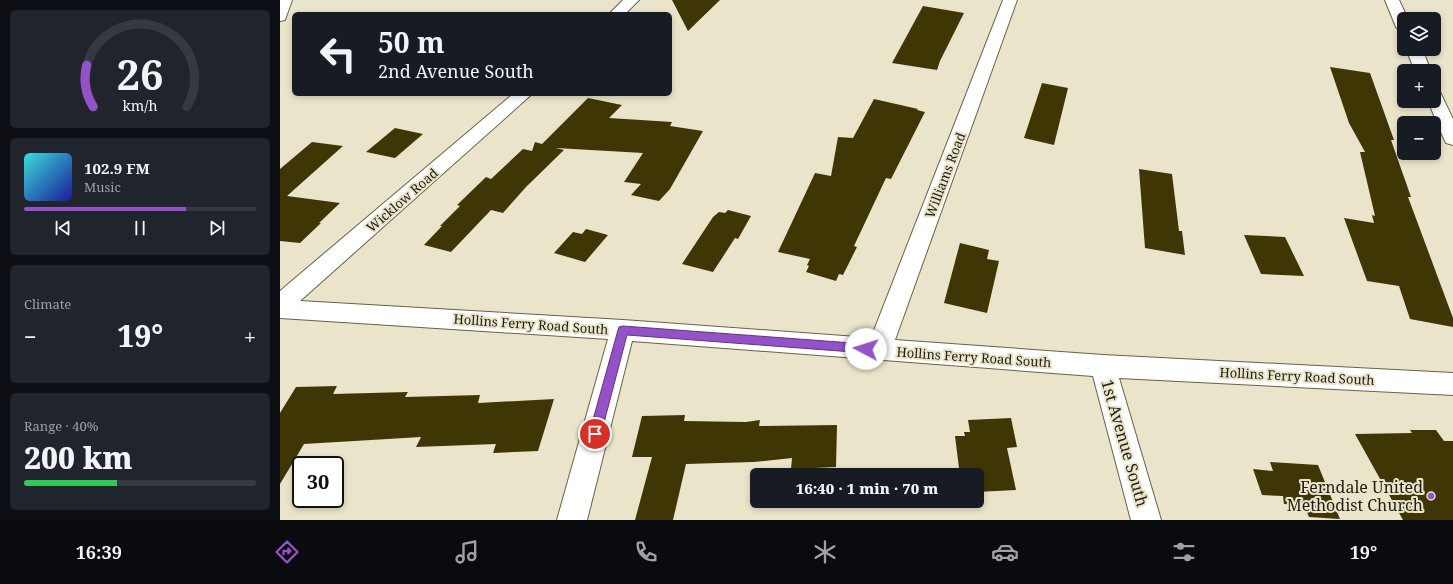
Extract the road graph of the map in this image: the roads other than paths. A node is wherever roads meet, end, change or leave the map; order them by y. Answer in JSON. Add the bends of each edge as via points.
{"nodes":[{"id":1,"x":285,"y":0,"type":"edge"},
{"id":2,"x":632,"y":0,"type":"edge"},
{"id":3,"x":1010,"y":0,"type":"edge"},
{"id":4,"x":1392,"y":0,"type":"edge"},
{"id":5,"x":618,"y":12,"type":"edge"},
{"id":6,"x":1397,"y":12,"type":"edge"},
{"id":7,"x":280,"y":17,"type":"edge"},
{"id":8,"x":521,"y":96,"type":"edge"},
{"id":9,"x":1439,"y":108,"type":"edge"},
{"id":10,"x":1453,"y":139,"type":"edge"},
{"id":11,"x":280,"y":305,"type":"edge"},
{"id":12,"x":280,"y":309,"type":"edge"},
{"id":13,"x":623,"y":330,"type":"junction"},
{"id":14,"x":879,"y":350,"type":"junction"},
{"id":15,"x":1103,"y":366,"type":"junction"},
{"id":16,"x":1453,"y":384,"type":"edge"},
{"id":17,"x":572,"y":520,"type":"edge"},
{"id":18,"x":1146,"y":520,"type":"edge"}],
"edges":[{"from":1,"to":7,"type":"street"},
{"from":2,"to":5,"type":"street"},
{"from":3,"to":14,"type":"street","name":"Williams Road"},
{"from":4,"to":6,"type":"street"},
{"from":8,"to":11,"type":"street","name":"Wicklow Road"},
{"from":9,"to":10,"type":"street"},
{"from":12,"to":13,"type":"street","name":"Hollins Ferry Road South"},
{"from":13,"to":14,"type":"street","name":"Hollins Ferry Road South"},
{"from":13,"to":17,"type":"street"},
{"from":14,"to":15,"type":"street","name":"Hollins Ferry Road South"},
{"from":15,"to":16,"type":"street","name":"Hollins Ferry Road South"},
{"from":15,"to":18,"type":"street","name":"1st Avenue South"}]}
